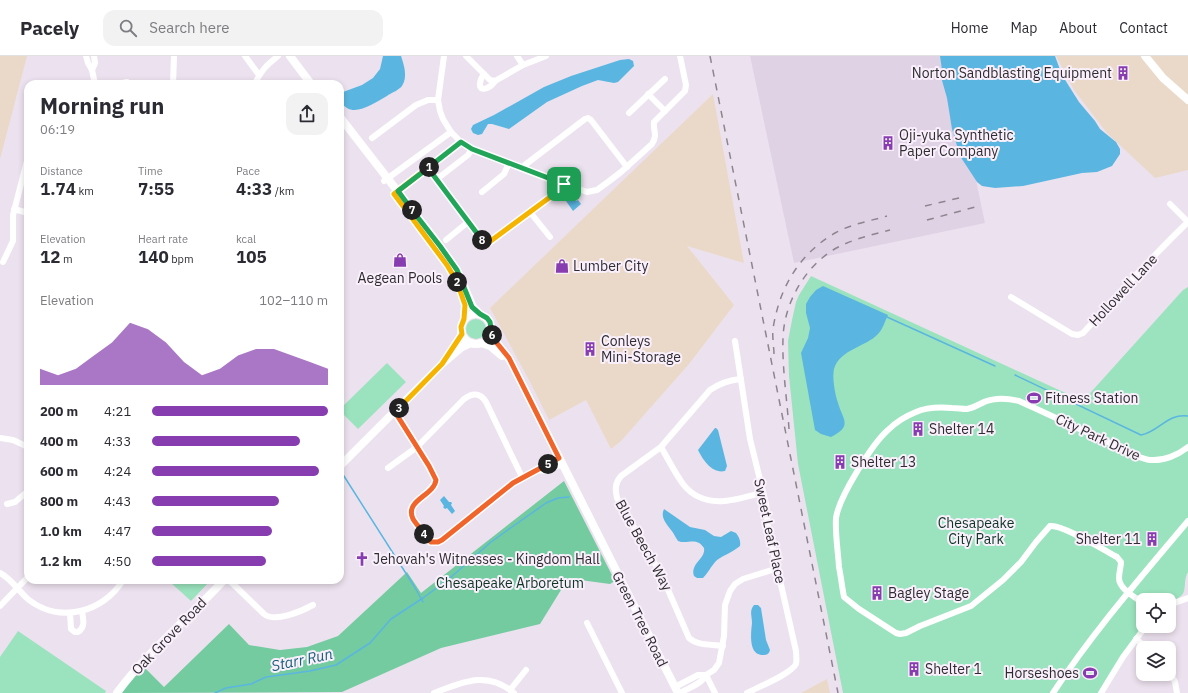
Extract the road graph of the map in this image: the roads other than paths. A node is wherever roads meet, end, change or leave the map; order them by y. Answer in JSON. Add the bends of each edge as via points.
{"nodes":[{"id":1,"x":86,"y":56,"type":"edge"},
{"id":2,"x":94,"y":56,"type":"edge"},
{"id":3,"x":174,"y":56,"type":"edge"},
{"id":4,"x":245,"y":56,"type":"edge"},
{"id":5,"x":278,"y":56,"type":"edge"},
{"id":6,"x":290,"y":56,"type":"edge"},
{"id":7,"x":444,"y":56,"type":"edge"},
{"id":8,"x":466,"y":56,"type":"edge"},
{"id":9,"x":517,"y":56,"type":"edge"},
{"id":10,"x":546,"y":56,"type":"edge"},
{"id":11,"x":680,"y":56,"type":"edge"},
{"id":12,"x":1145,"y":56,"type":"edge"},
{"id":13,"x":523,"y":65,"type":"junction"},
{"id":14,"x":92,"y":70,"type":"junction"},
{"id":15,"x":484,"y":74,"type":"junction"},
{"id":16,"x":259,"y":75,"type":"junction"},
{"id":17,"x":665,"y":78,"type":"dead end"},
{"id":18,"x":94,"y":80,"type":"edge"},
{"id":19,"x":173,"y":80,"type":"edge"},
{"id":20,"x":257,"y":80,"type":"edge"},
{"id":21,"x":308,"y":80,"type":"edge"},
{"id":22,"x":495,"y":82,"type":"junction"},
{"id":23,"x":648,"y":94,"type":"junction"},
{"id":24,"x":438,"y":100,"type":"junction"},
{"id":25,"x":1188,"y":100,"type":"edge"},
{"id":26,"x":664,"y":111,"type":"junction"},
{"id":27,"x":628,"y":113,"type":"dead end"},
{"id":28,"x":344,"y":122,"type":"edge"},
{"id":29,"x":344,"y":129,"type":"edge"},
{"id":30,"x":451,"y":132,"type":"junction"},
{"id":31,"x":372,"y":138,"type":"dead end"},
{"id":32,"x":461,"y":142,"type":"junction"},
{"id":33,"x":472,"y":149,"type":"junction"},
{"id":34,"x":509,"y":163,"type":"junction"},
{"id":35,"x":627,"y":167,"type":"junction"},
{"id":36,"x":428,"y":168,"type":"junction"},
{"id":37,"x":521,"y":168,"type":"junction"},
{"id":38,"x":24,"y":172,"type":"edge"},
{"id":39,"x":437,"y":179,"type":"junction"},
{"id":40,"x":386,"y":180,"type":"junction"},
{"id":41,"x":564,"y":184,"type":"junction"},
{"id":42,"x":396,"y":192,"type":"junction"},
{"id":43,"x":482,"y":192,"type":"dead end"},
{"id":44,"x":1170,"y":204,"type":"dead end"},
{"id":45,"x":14,"y":209,"type":"junction"},
{"id":46,"x":24,"y":212,"type":"edge"},
{"id":47,"x":530,"y":212,"type":"junction"},
{"id":48,"x":468,"y":222,"type":"junction"},
{"id":49,"x":1188,"y":222,"type":"edge"},
{"id":50,"x":550,"y":237,"type":"dead end"},
{"id":51,"x":446,"y":240,"type":"dead end"},
{"id":52,"x":3,"y":262,"type":"dead end"},
{"id":53,"x":1011,"y":297,"type":"dead end"},
{"id":54,"x":480,"y":314,"type":"junction"},
{"id":55,"x":464,"y":319,"type":"junction"},
{"id":56,"x":491,"y":332,"type":"junction"},
{"id":57,"x":462,"y":334,"type":"junction"},
{"id":58,"x":735,"y":341,"type":"dead end"},
{"id":59,"x":471,"y":343,"type":"junction"},
{"id":60,"x":481,"y":343,"type":"junction"},
{"id":61,"x":442,"y":364,"type":"junction"},
{"id":62,"x":517,"y":373,"type":"junction"},
{"id":63,"x":741,"y":378,"type":"junction"},
{"id":64,"x":395,"y":412,"type":"junction"},
{"id":65,"x":0,"y":438,"type":"edge"},
{"id":66,"x":24,"y":445,"type":"edge"},
{"id":67,"x":417,"y":447,"type":"junction"},
{"id":68,"x":661,"y":447,"type":"junction"},
{"id":69,"x":1188,"y":447,"type":"edge"},
{"id":70,"x":560,"y":461,"type":"junction"},
{"id":71,"x":344,"y":462,"type":"edge"},
{"id":72,"x":388,"y":468,"type":"dead end"},
{"id":73,"x":522,"y":477,"type":"junction"},
{"id":74,"x":764,"y":492,"type":"junction"},
{"id":75,"x":24,"y":494,"type":"edge"},
{"id":76,"x":7,"y":504,"type":"dead end"},
{"id":77,"x":1188,"y":521,"type":"edge"},
{"id":78,"x":778,"y":568,"type":"junction"},
{"id":79,"x":0,"y":573,"type":"edge"},
{"id":80,"x":24,"y":581,"type":"edge"},
{"id":81,"x":120,"y":584,"type":"edge"},
{"id":82,"x":220,"y":584,"type":"edge"},
{"id":83,"x":233,"y":584,"type":"edge"},
{"id":84,"x":17,"y":588,"type":"junction"},
{"id":85,"x":1129,"y":592,"type":"junction"},
{"id":86,"x":1136,"y":597,"type":"edge"},
{"id":87,"x":1188,"y":598,"type":"edge"},
{"id":88,"x":1176,"y":602,"type":"edge"},
{"id":89,"x":0,"y":606,"type":"edge"},
{"id":90,"x":313,"y":606,"type":"dead end"},
{"id":91,"x":82,"y":611,"type":"junction"},
{"id":92,"x":70,"y":613,"type":"junction"},
{"id":93,"x":587,"y":624,"type":"dead end"},
{"id":94,"x":1141,"y":633,"type":"edge"},
{"id":95,"x":1136,"y":639,"type":"junction"},
{"id":96,"x":1138,"y":641,"type":"edge"},
{"id":97,"x":723,"y":646,"type":"junction"},
{"id":98,"x":526,"y":670,"type":"dead end"},
{"id":99,"x":706,"y":675,"type":"junction"},
{"id":100,"x":1174,"y":681,"type":"edge"},
{"id":101,"x":445,"y":691,"type":"edge"},
{"id":102,"x":512,"y":691,"type":"edge"},
{"id":103,"x":677,"y":691,"type":"edge"},
{"id":104,"x":117,"y":693,"type":"edge"},
{"id":105,"x":434,"y":693,"type":"edge"},
{"id":106,"x":622,"y":693,"type":"edge"},
{"id":107,"x":715,"y":693,"type":"edge"},
{"id":108,"x":747,"y":693,"type":"edge"},
{"id":109,"x":1053,"y":693,"type":"edge"},
{"id":110,"x":1101,"y":693,"type":"edge"},
{"id":111,"x":1177,"y":693,"type":"edge"}],
"edges":[{"from":1,"to":14,"type":"street"},
{"from":2,"to":14,"type":"street"},
{"from":3,"to":19,"type":"street"},
{"from":4,"to":16,"type":"street"},
{"from":5,"to":16,"type":"street","via":[[264,67]]},
{"from":6,"to":21,"type":"street"},
{"from":7,"to":24,"type":"street"},
{"from":8,"to":15,"type":"street"},
{"from":9,"to":13,"type":"street"},
{"from":10,"to":13,"type":"street"},
{"from":11,"to":26,"type":"street","via":[[686,88]]},
{"from":12,"to":25,"type":"street","via":[[1163,78]]},
{"from":13,"to":22,"type":"street"},
{"from":14,"to":18,"type":"street"},
{"from":15,"to":22,"type":"street"},
{"from":15,"to":22,"type":"street","via":[[480,78],[480,86],[487,88]]},
{"from":16,"to":20,"type":"street"},
{"from":17,"to":23,"type":"street"},
{"from":23,"to":26,"type":"street"},
{"from":23,"to":27,"type":"street"},
{"from":24,"to":30,"type":"street","via":[[442,118]]},
{"from":24,"to":31,"type":"street","via":[[428,100],[416,105]]},
{"from":26,"to":35,"type":"street","via":[[654,122],[656,134],[652,144]]},
{"from":28,"to":40,"type":"street"},
{"from":29,"to":40,"type":"street"},
{"from":30,"to":32,"type":"street"},
{"from":30,"to":40,"type":"street"},
{"from":32,"to":33,"type":"street"},
{"from":32,"to":36,"type":"street"},
{"from":33,"to":34,"type":"street"},
{"from":33,"to":39,"type":"street"},
{"from":34,"to":37,"type":"street"},
{"from":34,"to":43,"type":"street","via":[[504,174]]},
{"from":35,"to":37,"type":"street","via":[[588,118]]},
{"from":35,"to":41,"type":"street","via":[[594,191],[585,191]]},
{"from":36,"to":39,"type":"street"},
{"from":36,"to":42,"type":"street"},
{"from":37,"to":41,"type":"street"},
{"from":38,"to":45,"type":"street"},
{"from":39,"to":48,"type":"street"},
{"from":40,"to":42,"type":"street"},
{"from":41,"to":47,"type":"street"},
{"from":42,"to":54,"type":"street","via":[[450,260],[472,307]]},
{"from":42,"to":55,"type":"street","via":[[455,277],[464,299]]},
{"from":44,"to":49,"type":"street","name":"Hollowell Lane"},
{"from":45,"to":46,"type":"street"},
{"from":45,"to":52,"type":"street","via":[[13,241]]},
{"from":47,"to":48,"type":"street","via":[[487,244]]},
{"from":47,"to":50,"type":"street"},
{"from":48,"to":51,"type":"street"},
{"from":49,"to":53,"type":"street","name":"Hollowell Lane","via":[[1083,333],[1072,334]]},
{"from":54,"to":55,"type":"street","via":[[472,314]]},
{"from":54,"to":56,"type":"street","via":[[490,322]]},
{"from":55,"to":57,"type":"street","via":[[461,325]]},
{"from":56,"to":60,"type":"street"},
{"from":56,"to":62,"type":"street","name":"Green Tree Road"},
{"from":57,"to":59,"type":"street"},
{"from":57,"to":61,"type":"street"},
{"from":58,"to":63,"type":"street","name":"Sweet Leaf Place"},
{"from":59,"to":60,"type":"street"},
{"from":59,"to":61,"type":"street","via":[[462,347]]},
{"from":60,"to":62,"type":"street","name":"Green Tree Road","via":[[493,348]]},
{"from":61,"to":64,"type":"street"},
{"from":62,"to":70,"type":"street","name":"Green Tree Road"},
{"from":63,"to":68,"type":"street","name":"Blue Beech Way","via":[[718,384],[710,390]]},
{"from":63,"to":74,"type":"street","name":"Sweet Leaf Place","via":[[750,439]]},
{"from":64,"to":67,"type":"street"},
{"from":64,"to":71,"type":"street"},
{"from":65,"to":66,"type":"street"},
{"from":67,"to":72,"type":"street"},
{"from":67,"to":73,"type":"street","via":[[464,399],[477,394],[486,402]]},
{"from":67,"to":73,"type":"street","via":[[436,480],[411,512],[431,542],[442,540]]},
{"from":68,"to":74,"type":"street","via":[[684,484],[700,498],[724,502]]},
{"from":68,"to":97,"type":"street","name":"Blue Beech Way","via":[[617,480],[617,498],[662,576],[689,638],[700,644]]},
{"from":69,"to":85,"type":"street","name":"City Park Drive","via":[[1169,457],[1150,460],[1019,401],[1004,398],[992,399],[968,408],[922,410],[914,412],[888,429],[870,451],[838,510],[837,550],[844,597],[896,633],[906,633],[971,606],[1003,580],[1021,562],[1039,537],[1054,525],[1117,557],[1120,562],[1120,583]]},
{"from":70,"to":73,"type":"street"},
{"from":70,"to":103,"type":"street","name":"Green Tree Road"},
{"from":74,"to":78,"type":"street","name":"Sweet Leaf Place","via":[[768,527]]},
{"from":75,"to":76,"type":"street","via":[[13,504]]},
{"from":77,"to":85,"type":"street"},
{"from":78,"to":97,"type":"street","via":[[743,579],[730,591],[725,605]]},
{"from":78,"to":108,"type":"street","name":"Sweet Leaf Place","via":[[796,651],[796,664],[788,672]]},
{"from":79,"to":84,"type":"street"},
{"from":80,"to":84,"type":"street"},
{"from":81,"to":91,"type":"street","via":[[104,601]]},
{"from":82,"to":104,"type":"street","name":"Oak Grove Road","via":[[144,660]]},
{"from":83,"to":90,"type":"street","via":[[269,617],[295,613]]},
{"from":84,"to":89,"type":"street"},
{"from":84,"to":92,"type":"street","via":[[39,606],[55,612]]},
{"from":85,"to":86,"type":"street"},
{"from":85,"to":109,"type":"street","via":[[1083,649]]},
{"from":87,"to":88,"type":"street"},
{"from":91,"to":92,"type":"street"},
{"from":91,"to":92,"type":"street","via":[[83,626],[78,632],[71,628]]},
{"from":93,"to":106,"type":"street"},
{"from":94,"to":95,"type":"street"},
{"from":95,"to":96,"type":"street"},
{"from":95,"to":110,"type":"street"},
{"from":97,"to":99,"type":"street","via":[[717,667]]},
{"from":98,"to":102,"type":"street"},
{"from":99,"to":103,"type":"street","via":[[698,675]]},
{"from":99,"to":107,"type":"street"},
{"from":100,"to":111,"type":"street"},
{"from":101,"to":102,"type":"street","via":[[469,680],[480,679],[491,680]]},
{"from":101,"to":105,"type":"street"}]}
